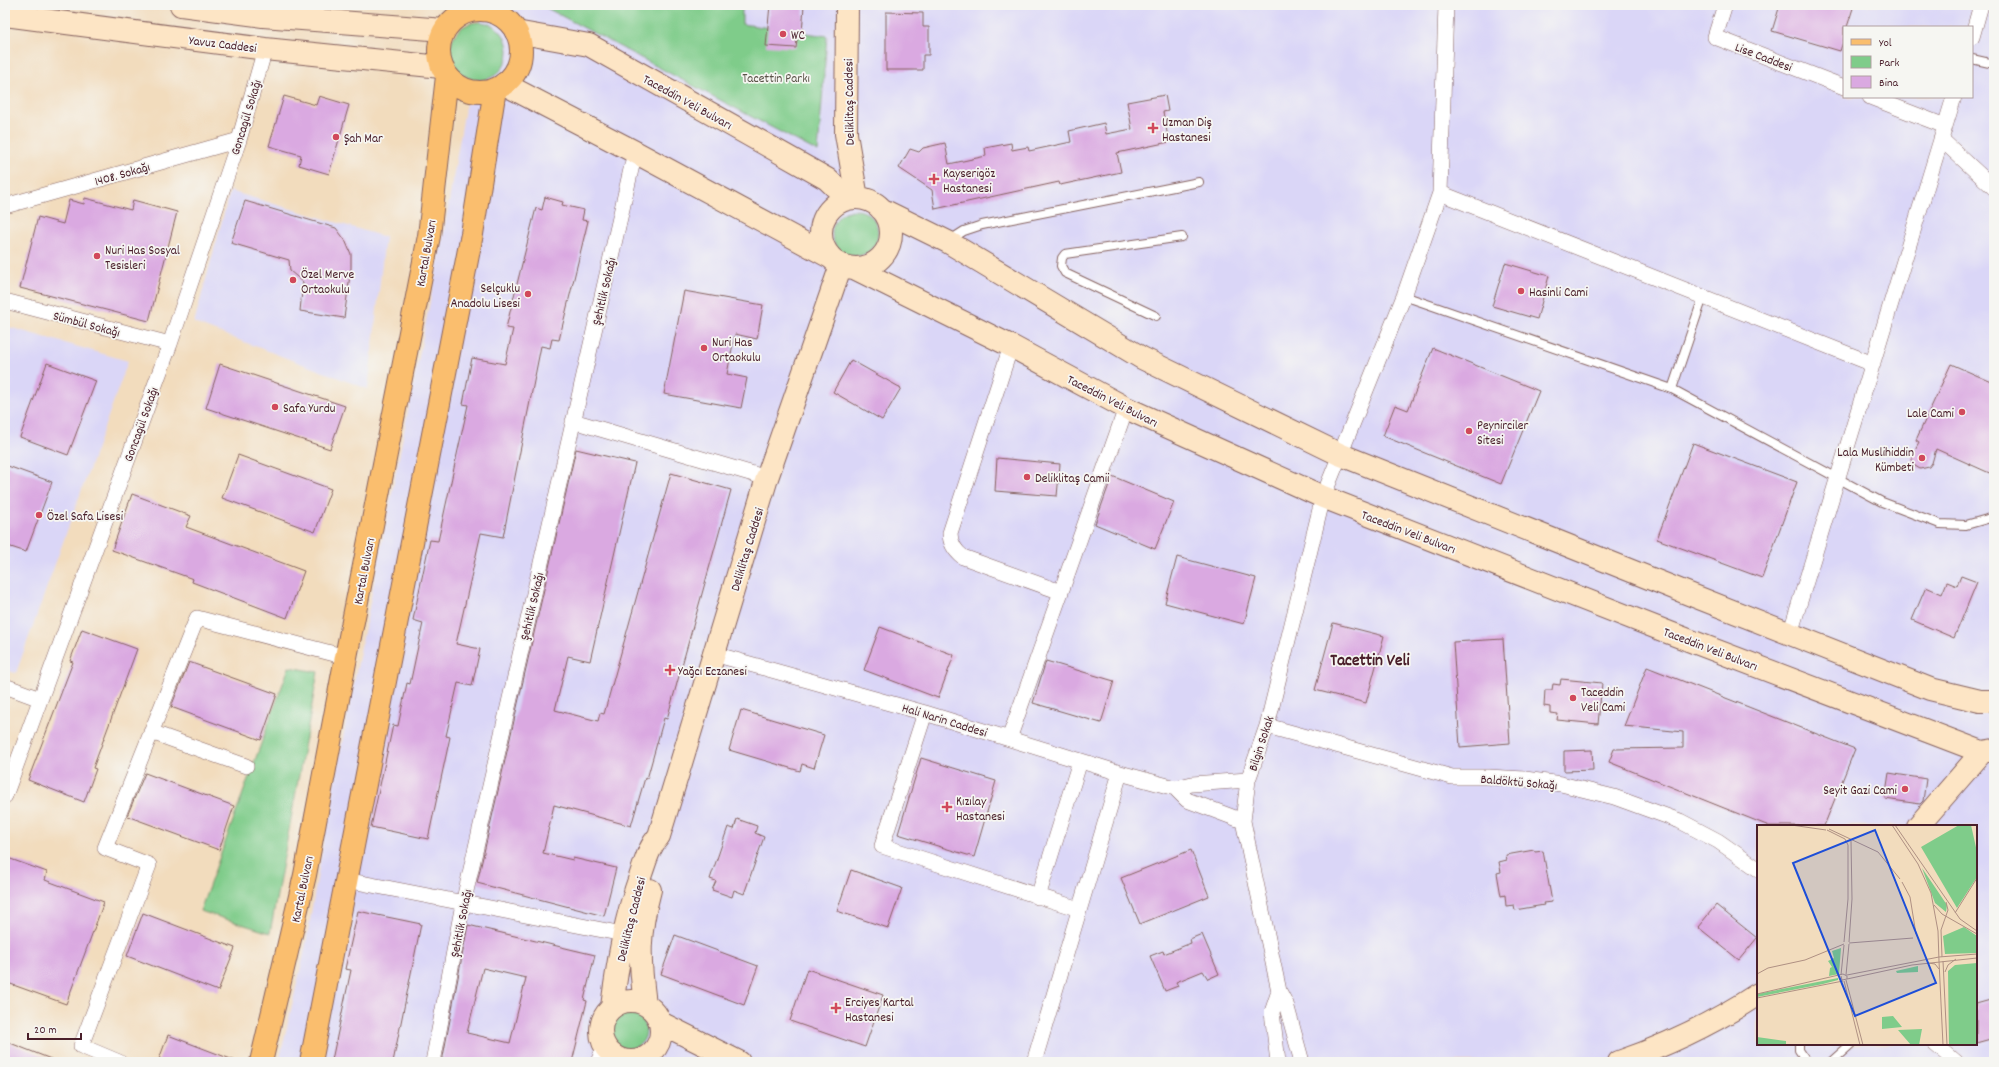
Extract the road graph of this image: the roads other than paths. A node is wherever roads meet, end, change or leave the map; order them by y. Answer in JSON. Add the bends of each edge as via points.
{"nodes":[{"id":1,"x":181,"y":5,"type":"edge"},
{"id":2,"x":516,"y":5,"type":"edge"},
{"id":3,"x":847,"y":5,"type":"edge"},
{"id":4,"x":1446,"y":5,"type":"edge"},
{"id":5,"x":1725,"y":5,"type":"edge"},
{"id":6,"x":1982,"y":5,"type":"edge"},
{"id":7,"x":265,"y":11,"type":"edge"},
{"id":8,"x":5,"y":15,"type":"edge"},
{"id":9,"x":450,"y":19,"type":"edge"},
{"id":10,"x":514,"y":29,"type":"junction"},
{"id":11,"x":1973,"y":34,"type":"edge"},
{"id":12,"x":265,"y":49,"type":"junction"},
{"id":13,"x":1973,"y":59,"type":"edge"},
{"id":14,"x":1994,"y":64,"type":"edge"},
{"id":15,"x":444,"y":71,"type":"junction"},
{"id":16,"x":500,"y":87,"type":"junction"},
{"id":17,"x":1843,"y":87,"type":"edge"},
{"id":18,"x":1872,"y":98,"type":"edge"},
{"id":19,"x":1954,"y":98,"type":"edge"},
{"id":20,"x":1943,"y":133,"type":"junction"},
{"id":21,"x":239,"y":140,"type":"junction"},
{"id":22,"x":635,"y":152,"type":"junction"},
{"id":23,"x":1199,"y":182,"type":"dead end"},
{"id":24,"x":1994,"y":188,"type":"edge"},
{"id":25,"x":1440,"y":192,"type":"junction"},
{"id":26,"x":852,"y":198,"type":"junction"},
{"id":27,"x":5,"y":206,"type":"edge"},
{"id":28,"x":881,"y":209,"type":"junction"},
{"id":29,"x":1182,"y":237,"type":"dead end"},
{"id":30,"x":948,"y":242,"type":"junction"},
{"id":31,"x":842,"y":264,"type":"junction"},
{"id":32,"x":1404,"y":296,"type":"junction"},
{"id":33,"x":1703,"y":297,"type":"junction"},
{"id":34,"x":5,"y":301,"type":"edge"},
{"id":35,"x":1156,"y":316,"type":"dead end"},
{"id":36,"x":170,"y":344,"type":"junction"},
{"id":37,"x":1010,"y":346,"type":"junction"},
{"id":38,"x":1874,"y":364,"type":"junction"},
{"id":39,"x":1672,"y":388,"type":"junction"},
{"id":40,"x":1126,"y":408,"type":"junction"},
{"id":41,"x":573,"y":421,"type":"junction"},
{"id":42,"x":1339,"y":454,"type":"junction"},
{"id":43,"x":1838,"y":477,"type":"junction"},
{"id":44,"x":767,"y":478,"type":"junction"},
{"id":45,"x":1322,"y":497,"type":"junction"},
{"id":46,"x":1994,"y":517,"type":"edge"},
{"id":47,"x":1061,"y":592,"type":"junction"},
{"id":48,"x":1790,"y":634,"type":"junction"},
{"id":49,"x":714,"y":654,"type":"junction"},
{"id":50,"x":346,"y":657,"type":"junction"},
{"id":51,"x":5,"y":686,"type":"edge"},
{"id":52,"x":40,"y":699,"type":"junction"},
{"id":53,"x":1994,"y":701,"type":"edge"},
{"id":54,"x":925,"y":713,"type":"junction"},
{"id":55,"x":1267,"y":726,"type":"junction"},
{"id":56,"x":151,"y":732,"type":"junction"},
{"id":57,"x":1009,"y":739,"type":"junction"},
{"id":58,"x":1988,"y":751,"type":"edge"},
{"id":59,"x":1080,"y":761,"type":"junction"},
{"id":60,"x":246,"y":766,"type":"dead end"},
{"id":61,"x":1120,"y":773,"type":"junction"},
{"id":62,"x":1248,"y":780,"type":"junction"},
{"id":63,"x":1175,"y":788,"type":"junction"},
{"id":64,"x":5,"y":796,"type":"edge"},
{"id":65,"x":1243,"y":821,"type":"junction"},
{"id":66,"x":1919,"y":825,"type":"edge"},
{"id":67,"x":659,"y":836,"type":"junction"},
{"id":68,"x":1757,"y":868,"type":"edge"},
{"id":69,"x":346,"y":880,"type":"junction"},
{"id":70,"x":1038,"y":896,"type":"junction"},
{"id":71,"x":463,"y":904,"type":"junction"},
{"id":72,"x":1079,"y":909,"type":"junction"},
{"id":73,"x":623,"y":934,"type":"junction"},
{"id":74,"x":1279,"y":991,"type":"junction"},
{"id":75,"x":1757,"y":995,"type":"edge"},
{"id":76,"x":645,"y":1004,"type":"junction"},
{"id":77,"x":612,"y":1007,"type":"junction"},
{"id":78,"x":660,"y":1023,"type":"junction"},
{"id":79,"x":1799,"y":1045,"type":"edge"},
{"id":80,"x":1850,"y":1045,"type":"edge"},
{"id":81,"x":1936,"y":1045,"type":"edge"},
{"id":82,"x":601,"y":1054,"type":"edge"},
{"id":83,"x":1644,"y":1058,"type":"edge"},
{"id":84,"x":640,"y":1061,"type":"edge"},
{"id":85,"x":119,"y":1062,"type":"edge"},
{"id":86,"x":261,"y":1062,"type":"edge"},
{"id":87,"x":311,"y":1062,"type":"edge"},
{"id":88,"x":433,"y":1062,"type":"edge"},
{"id":89,"x":740,"y":1062,"type":"edge"},
{"id":90,"x":1034,"y":1062,"type":"edge"},
{"id":91,"x":1278,"y":1062,"type":"edge"},
{"id":92,"x":1302,"y":1062,"type":"edge"},
{"id":93,"x":1619,"y":1062,"type":"edge"},
{"id":94,"x":1807,"y":1062,"type":"edge"},
{"id":95,"x":1831,"y":1062,"type":"edge"},
{"id":96,"x":1956,"y":1062,"type":"edge"}],
"edges":[{"from":1,"to":7,"type":"street"},
{"from":2,"to":10,"type":"main road"},
{"from":3,"to":26,"type":"street","name":"Deliklitaş Caddesi","via":[[846,134]]},
{"from":4,"to":25,"type":"street","name":"Bilgin Sokak"},
{"from":5,"to":17,"type":"street","name":"Lise Caddesi","via":[[1715,37]]},
{"from":6,"to":11,"type":"street"},
{"from":7,"to":9,"type":"street"},
{"from":8,"to":12,"type":"street","name":"Yavuz Caddesi"},
{"from":9,"to":10,"type":"main road","via":[[475,10],[485,10],[505,19]]},
{"from":9,"to":15,"type":"main road","via":[[439,45],[439,56]]},
{"from":10,"to":16,"type":"main road","via":[[520,46],[520,57],[512,76]]},
{"from":10,"to":26,"type":"street","name":"Taceddin Veli Bulvarı","via":[[588,44],[827,179]]},
{"from":12,"to":15,"type":"street","name":"Yavuz Caddesi"},
{"from":12,"to":21,"type":"street","name":"Goncagül Sokağı"},
{"from":13,"to":14,"type":"lane"},
{"from":15,"to":16,"type":"main road","via":[[463,89],[485,92]]},
{"from":15,"to":50,"type":"main road","name":"Kartal Bulvarı","via":[[430,236]]},
{"from":16,"to":22,"type":"street","name":"Taceddin Veli Bulvarı"},
{"from":16,"to":69,"type":"main road"},
{"from":18,"to":20,"type":"street"},
{"from":19,"to":20,"type":"street"},
{"from":20,"to":24,"type":"street"},
{"from":20,"to":38,"type":"street"},
{"from":21,"to":27,"type":"street","name":"1408. Sokağı"},
{"from":21,"to":36,"type":"street","name":"Goncagül Sokağı"},
{"from":22,"to":31,"type":"street","name":"Taceddin Veli Bulvarı"},
{"from":22,"to":41,"type":"street","name":"Şehitlik Sokağı"},
{"from":23,"to":30,"type":"lane","via":[[982,225]]},
{"from":25,"to":32,"type":"street","name":"Bilgin Sokak"},
{"from":25,"to":33,"type":"street"},
{"from":26,"to":28,"type":"street","via":[[870,201]]},
{"from":26,"to":31,"type":"street","via":[[832,208],[822,223],[820,232],[821,241]]},
{"from":28,"to":30,"type":"street"},
{"from":28,"to":31,"type":"street","via":[[890,225],[891,234],[885,252],[872,264]]},
{"from":29,"to":35,"type":"lane","via":[[1065,254],[1062,258],[1061,266],[1065,273]]},
{"from":30,"to":42,"type":"street","via":[[1142,358]]},
{"from":31,"to":37,"type":"street","name":"Taceddin Veli Bulvarı"},
{"from":31,"to":44,"type":"street","name":"Deliklitaş Caddesi"},
{"from":32,"to":39,"type":"lane"},
{"from":32,"to":42,"type":"street","name":"Bilgin Sokak"},
{"from":33,"to":38,"type":"street"},
{"from":33,"to":39,"type":"lane"},
{"from":34,"to":36,"type":"street","name":"Sümbül Sokağı"},
{"from":36,"to":52,"type":"street","name":"Goncagül Sokağı"},
{"from":37,"to":40,"type":"street","name":"Taceddin Veli Bulvarı"},
{"from":37,"to":47,"type":"street","via":[[950,538],[954,549],[963,557]]},
{"from":38,"to":43,"type":"street"},
{"from":39,"to":43,"type":"lane"},
{"from":40,"to":45,"type":"street","name":"Taceddin Veli Bulvarı"},
{"from":40,"to":47,"type":"street"},
{"from":41,"to":44,"type":"street"},
{"from":41,"to":71,"type":"street","name":"Şehitlik Sokağı"},
{"from":42,"to":45,"type":"street","name":"Bilgin Sokak"},
{"from":42,"to":48,"type":"street"},
{"from":43,"to":46,"type":"lane","via":[[1866,495],[1940,524],[1966,525]]},
{"from":43,"to":48,"type":"street"},
{"from":44,"to":49,"type":"street","name":"Deliklitaş Caddesi"},
{"from":45,"to":55,"type":"street","name":"Bilgin Sokak"},
{"from":45,"to":58,"type":"street","name":"Taceddin Veli Bulvarı","via":[[1663,630]]},
{"from":47,"to":57,"type":"street"},
{"from":48,"to":53,"type":"street","via":[[1930,689],[1980,701]]},
{"from":49,"to":54,"type":"street","name":"Hali Narin Caddesi"},
{"from":49,"to":67,"type":"street","name":"Deliklitaş Caddesi"},
{"from":50,"to":56,"type":"street","via":[[197,618]]},
{"from":50,"to":86,"type":"main road","name":"Kartal Bulvarı","via":[[305,875]]},
{"from":51,"to":52,"type":"street"},
{"from":52,"to":64,"type":"street","name":"Goncagül Sokağı"},
{"from":54,"to":57,"type":"street","name":"Hali Narin Caddesi"},
{"from":54,"to":70,"type":"street","via":[[882,846]]},
{"from":55,"to":62,"type":"street","name":"Bilgin Sokak"},
{"from":55,"to":68,"type":"street","name":"Baldöktü Sokağı","via":[[1452,777],[1525,779],[1561,784],[1614,797],[1680,821],[1718,841]]},
{"from":56,"to":60,"type":"street"},
{"from":56,"to":85,"type":"street","via":[[105,848],[149,865],[81,1046]]},
{"from":57,"to":59,"type":"street","name":"Hali Narin Caddesi"},
{"from":58,"to":66,"type":"street"},
{"from":59,"to":61,"type":"street","name":"Hali Narin Caddesi"},
{"from":59,"to":70,"type":"street"},
{"from":61,"to":63,"type":"street","name":"Hali Narin Caddesi"},
{"from":61,"to":72,"type":"street"},
{"from":62,"to":63,"type":"street","name":"Hali Narin Caddesi","via":[[1192,784]]},
{"from":62,"to":65,"type":"street","name":"Bilgin Sokak"},
{"from":63,"to":65,"type":"street","name":"Hali Narin Caddesi","via":[[1187,800]]},
{"from":65,"to":74,"type":"street","name":"Bilgin Sokak"},
{"from":67,"to":73,"type":"street","name":"Deliklitaş Caddesi","via":[[651,846]]},
{"from":67,"to":76,"type":"street","name":"Deliklitaş Caddesi","via":[[662,848],[640,935],[639,955]]},
{"from":69,"to":71,"type":"street"},
{"from":69,"to":87,"type":"main road"},
{"from":70,"to":72,"type":"street"},
{"from":71,"to":73,"type":"street"},
{"from":71,"to":88,"type":"street","name":"Şehitlik Sokağı"},
{"from":72,"to":90,"type":"street"},
{"from":73,"to":77,"type":"street","name":"Deliklitaş Caddesi"},
{"from":74,"to":91,"type":"street","via":[[1272,1012]]},
{"from":74,"to":92,"type":"street","name":"Bilgin Sokak","via":[[1286,1004]]},
{"from":75,"to":83,"type":"street","via":[[1711,1023]]},
{"from":76,"to":77,"type":"street","via":[[628,1000]]},
{"from":76,"to":78,"type":"street","via":[[652,1008]]},
{"from":77,"to":82,"type":"street","via":[[602,1021]]},
{"from":78,"to":84,"type":"street","via":[[660,1040],[653,1051]]},
{"from":78,"to":89,"type":"street"},
{"from":79,"to":94,"type":"lane","via":[[1799,1050]]},
{"from":80,"to":95,"type":"lane"},
{"from":81,"to":96,"type":"street"},
{"from":82,"to":84,"type":"street","via":[[610,1053],[617,1058]]},
{"from":83,"to":93,"type":"street"}]}
